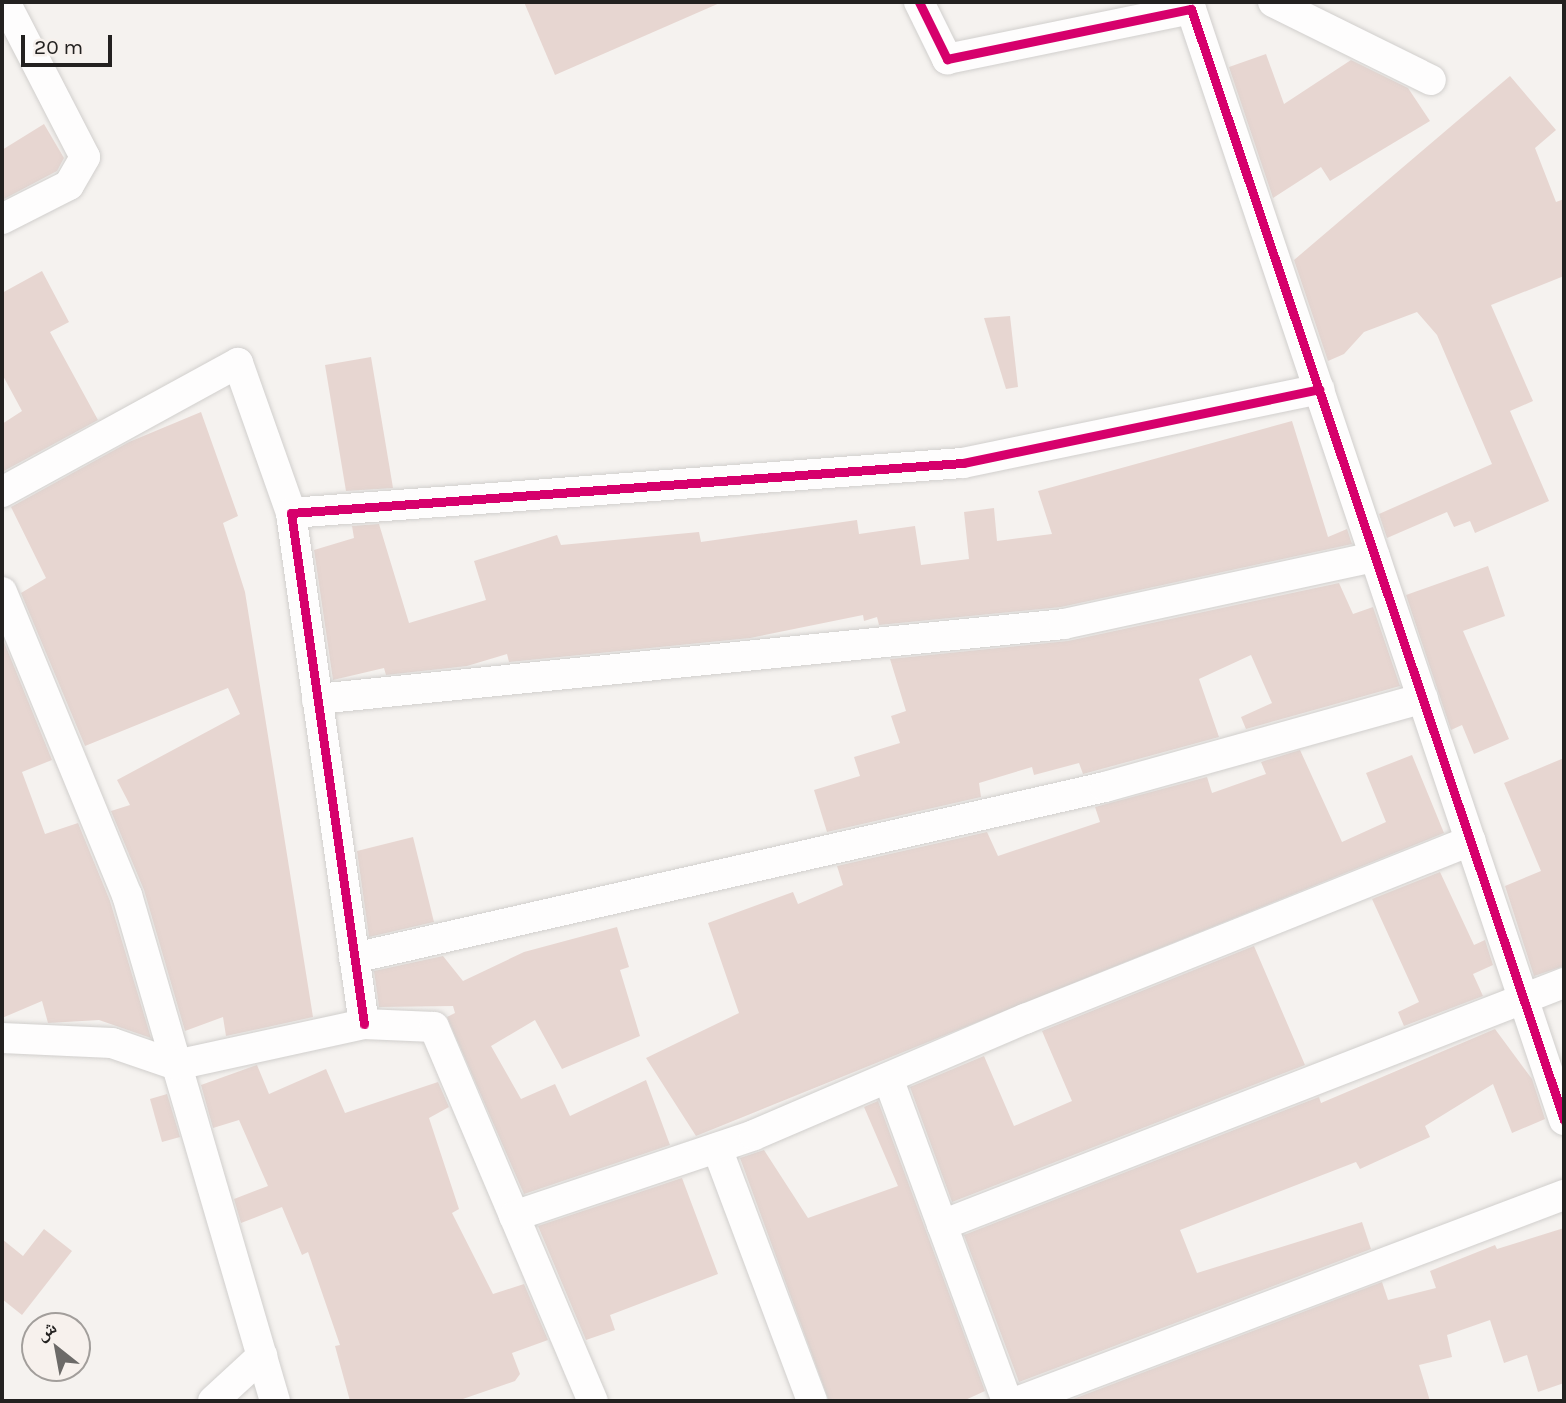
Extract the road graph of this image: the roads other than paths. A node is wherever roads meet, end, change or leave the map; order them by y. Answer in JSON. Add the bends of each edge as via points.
{"nodes":[{"id":1,"x":5,"y":2,"type":"edge"},
{"id":2,"x":919,"y":2,"type":"edge"},
{"id":3,"x":1273,"y":2,"type":"edge"},
{"id":4,"x":1431,"y":80,"type":"dead end"},
{"id":5,"x":2,"y":219,"type":"edge"},
{"id":6,"x":1319,"y":388,"type":"junction"},
{"id":7,"x":2,"y":492,"type":"edge"},
{"id":8,"x":291,"y":513,"type":"junction"},
{"id":9,"x":1375,"y":557,"type":"junction"},
{"id":10,"x":2,"y":592,"type":"edge"},
{"id":11,"x":1423,"y":698,"type":"junction"},
{"id":12,"x":317,"y":699,"type":"junction"},
{"id":13,"x":1471,"y":841,"type":"junction"},
{"id":14,"x":354,"y":958,"type":"junction"},
{"id":15,"x":1564,"y":983,"type":"edge"},
{"id":16,"x":1524,"y":1001,"type":"junction"},
{"id":17,"x":364,"y":1024,"type":"junction"},
{"id":18,"x":2,"y":1038,"type":"edge"},
{"id":19,"x":176,"y":1065,"type":"junction"},
{"id":20,"x":888,"y":1078,"type":"junction"},
{"id":21,"x":1564,"y":1120,"type":"edge"},
{"id":22,"x":717,"y":1148,"type":"junction"},
{"id":23,"x":1564,"y":1195,"type":"edge"},
{"id":24,"x":514,"y":1216,"type":"junction"},
{"id":25,"x":942,"y":1225,"type":"junction"},
{"id":26,"x":262,"y":1356,"type":"junction"},
{"id":27,"x":213,"y":1401,"type":"edge"},
{"id":28,"x":275,"y":1401,"type":"edge"},
{"id":29,"x":593,"y":1401,"type":"edge"},
{"id":30,"x":812,"y":1401,"type":"edge"},
{"id":31,"x":1007,"y":1401,"type":"edge"},
{"id":32,"x":1019,"y":1401,"type":"edge"}],
"edges":[{"from":1,"to":5,"type":"street","via":[[85,158],[69,185]]},
{"from":2,"to":6,"type":"street","via":[[947,59],[1191,9]]},
{"from":3,"to":4,"type":"street"},
{"from":6,"to":8,"type":"street","via":[[963,463]]},
{"from":6,"to":9,"type":"street"},
{"from":7,"to":8,"type":"street","via":[[237,363]]},
{"from":8,"to":12,"type":"street"},
{"from":9,"to":11,"type":"street"},
{"from":9,"to":12,"type":"street","via":[[1064,624]]},
{"from":10,"to":19,"type":"street","via":[[127,895]]},
{"from":11,"to":13,"type":"street"},
{"from":11,"to":14,"type":"street","via":[[1105,787]]},
{"from":12,"to":14,"type":"street"},
{"from":13,"to":16,"type":"street"},
{"from":13,"to":20,"type":"street"},
{"from":14,"to":17,"type":"street"},
{"from":15,"to":16,"type":"street"},
{"from":16,"to":21,"type":"street"},
{"from":16,"to":25,"type":"street"},
{"from":17,"to":19,"type":"street"},
{"from":17,"to":24,"type":"street","via":[[434,1027]]},
{"from":18,"to":19,"type":"street","via":[[112,1043]]},
{"from":19,"to":26,"type":"street"},
{"from":20,"to":22,"type":"street"},
{"from":20,"to":25,"type":"street"},
{"from":22,"to":24,"type":"street"},
{"from":22,"to":30,"type":"street"},
{"from":23,"to":32,"type":"street"},
{"from":24,"to":29,"type":"street"},
{"from":25,"to":31,"type":"street"},
{"from":26,"to":27,"type":"street"},
{"from":26,"to":28,"type":"street"}]}
